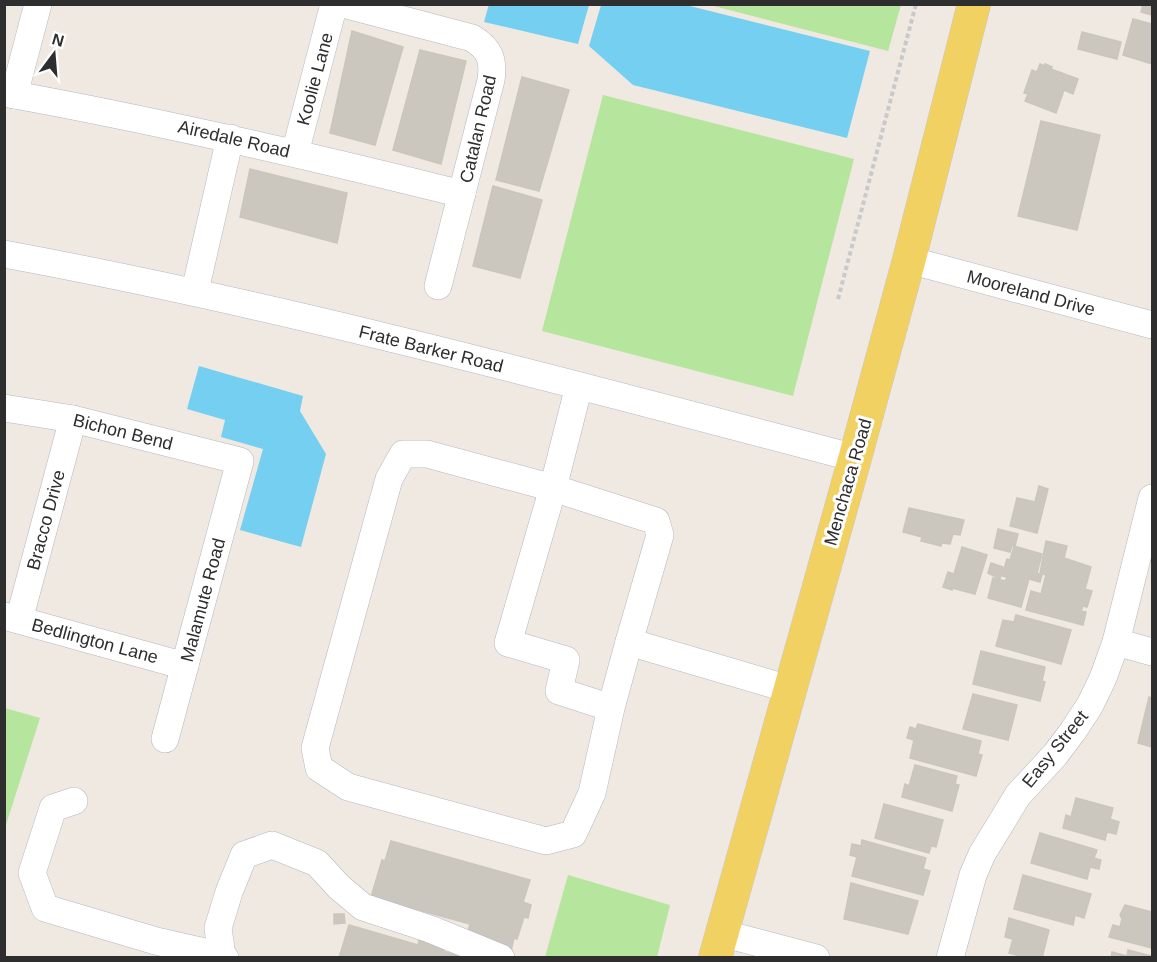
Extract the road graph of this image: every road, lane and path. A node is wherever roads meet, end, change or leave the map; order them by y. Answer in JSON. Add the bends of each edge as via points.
{"nodes":[{"id":1,"x":38,"y":4,"type":"edge"},
{"id":2,"x":334,"y":4,"type":"edge"},
{"id":3,"x":343,"y":4,"type":"edge"},
{"id":4,"x":916,"y":4,"type":"edge"},
{"id":5,"x":974,"y":4,"type":"edge"},
{"id":6,"x":9,"y":94,"type":"edge"},
{"id":7,"x":230,"y":138,"type":"junction"},
{"id":8,"x":295,"y":153,"type":"junction"},
{"id":9,"x":462,"y":194,"type":"junction"},
{"id":10,"x":4,"y":254,"type":"edge"},
{"id":11,"x":909,"y":260,"type":"junction"},
{"id":12,"x":438,"y":286,"type":"dead end"},
{"id":13,"x":195,"y":291,"type":"junction"},
{"id":14,"x":838,"y":299,"type":"dead end"},
{"id":15,"x":1152,"y":325,"type":"edge"},
{"id":16,"x":579,"y":386,"type":"junction"},
{"id":17,"x":4,"y":408,"type":"edge"},
{"id":18,"x":74,"y":419,"type":"junction"},
{"id":19,"x":855,"y":458,"type":"junction"},
{"id":20,"x":240,"y":461,"type":"joint"},
{"id":21,"x":553,"y":488,"type":"junction"},
{"id":22,"x":1152,"y":498,"type":"edge"},
{"id":23,"x":12,"y":618,"type":"edge"},
{"id":24,"x":629,"y":642,"type":"junction"},
{"id":25,"x":1116,"y":642,"type":"junction"},
{"id":26,"x":1152,"y":652,"type":"edge"},
{"id":27,"x":185,"y":666,"type":"junction"},
{"id":28,"x":789,"y":689,"type":"junction"},
{"id":29,"x":611,"y":708,"type":"junction"},
{"id":30,"x":165,"y":739,"type":"dead end"},
{"id":31,"x":74,"y":801,"type":"dead end"},
{"id":32,"x":718,"y":945,"type":"edge"},
{"id":33,"x":224,"y":957,"type":"edge"},
{"id":34,"x":501,"y":957,"type":"edge"},
{"id":35,"x":816,"y":957,"type":"edge"},
{"id":36,"x":950,"y":957,"type":"edge"}],
"edges":[{"from":1,"to":6,"type":"street"},
{"from":2,"to":8,"type":"street","name":"Koolie Lane"},
{"from":3,"to":9,"type":"street","name":"Catalan Road","via":[[472,38],[488,51],[492,60],[491,80]]},
{"from":4,"to":14,"type":"path"},
{"from":5,"to":11,"type":"main road","name":"Menchaca Road"},
{"from":6,"to":7,"type":"street","name":"Airedale Road"},
{"from":7,"to":8,"type":"street","name":"Airedale Road"},
{"from":7,"to":13,"type":"street"},
{"from":8,"to":9,"type":"street","name":"Airedale Road"},
{"from":9,"to":12,"type":"street","name":"Catalan Road"},
{"from":10,"to":13,"type":"street","name":"Frate Barker Road"},
{"from":11,"to":15,"type":"street","name":"Mooreland Drive"},
{"from":11,"to":19,"type":"main road","name":"Menchaca Road"},
{"from":13,"to":16,"type":"street","name":"Frate Barker Road"},
{"from":16,"to":19,"type":"street","name":"Frate Barker Road"},
{"from":16,"to":21,"type":"street"},
{"from":17,"to":18,"type":"street","name":"Bichon Bend"},
{"from":18,"to":20,"type":"street","name":"Bichon Bend"},
{"from":18,"to":23,"type":"street","name":"Bracco Drive"},
{"from":19,"to":28,"type":"main road","name":"Menchaca Road"},
{"from":20,"to":27,"type":"street","name":"Malamute Road"},
{"from":21,"to":24,"type":"street","via":[[656,521],[660,535]]},
{"from":21,"to":29,"type":"street","via":[[508,643],[566,660],[559,691]]},
{"from":21,"to":29,"type":"street","via":[[427,453],[403,454],[389,479],[315,748],[319,768],[348,787],[546,841],[573,834],[592,794]]},
{"from":22,"to":25,"type":"street","name":"Easy Street"},
{"from":23,"to":27,"type":"street","name":"Bedlington Lane"},
{"from":24,"to":28,"type":"street"},
{"from":24,"to":29,"type":"street"},
{"from":25,"to":26,"type":"street"},
{"from":25,"to":36,"type":"street","name":"Easy Street","via":[[1090,705],[1055,755],[1017,795],[982,854]]},
{"from":27,"to":30,"type":"street","name":"Malamute Road"},
{"from":28,"to":32,"type":"main road","name":"Menchaca Road"},
{"from":31,"to":33,"type":"street","via":[[53,808],[32,873],[45,908]]},
{"from":32,"to":35,"type":"street"},
{"from":33,"to":34,"type":"street","via":[[218,928],[244,855],[272,845],[317,863],[363,907]]}]}
